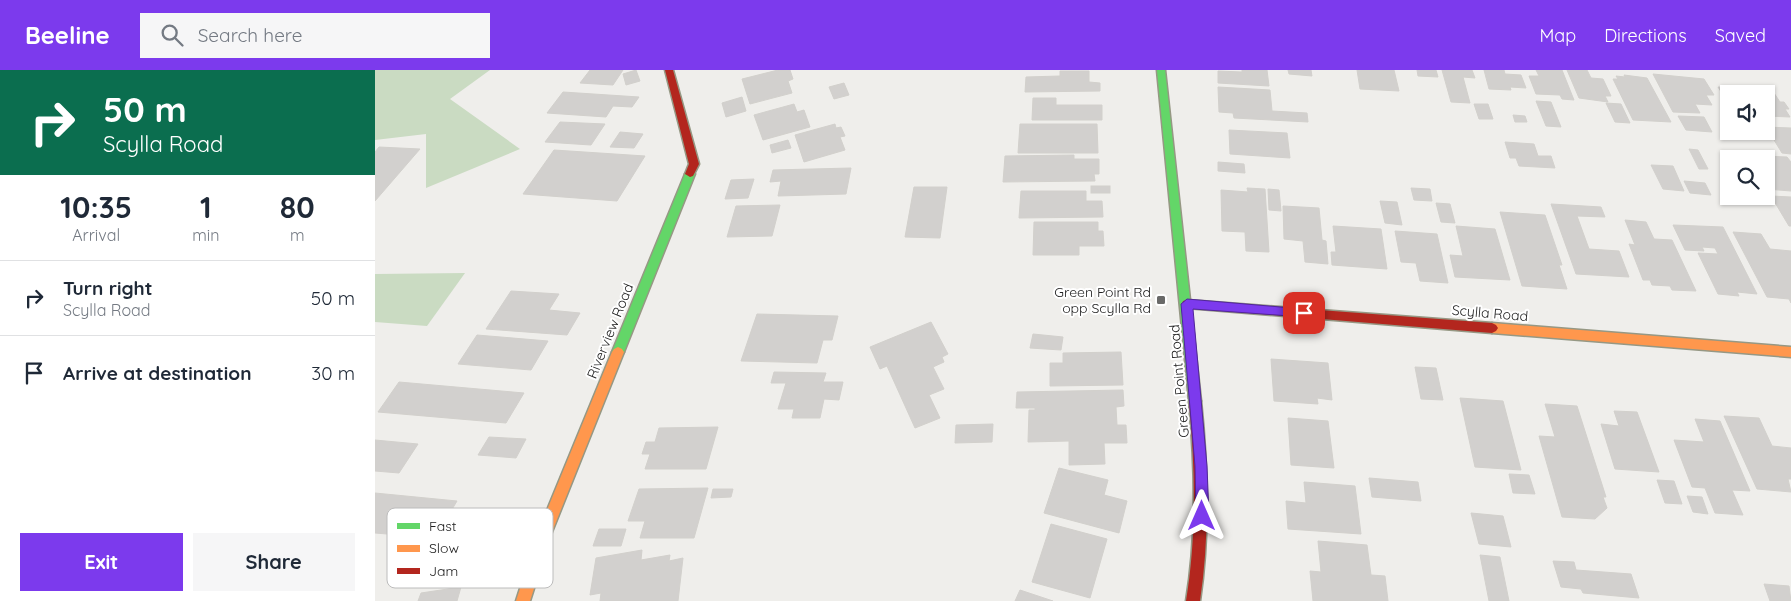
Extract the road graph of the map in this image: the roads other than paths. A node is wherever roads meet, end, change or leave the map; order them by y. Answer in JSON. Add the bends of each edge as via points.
{"nodes":[{"id":1,"x":669,"y":70,"type":"edge"},
{"id":2,"x":1161,"y":70,"type":"edge"},
{"id":3,"x":1187,"y":304,"type":"junction"},
{"id":4,"x":1791,"y":352,"type":"edge"},
{"id":5,"x":553,"y":512,"type":"edge"},
{"id":6,"x":527,"y":588,"type":"edge"},
{"id":7,"x":523,"y":601,"type":"edge"},
{"id":8,"x":1193,"y":601,"type":"edge"}],
"edges":[{"from":1,"to":5,"type":"street","name":"Riverview Road","via":[[693,164]]},
{"from":2,"to":3,"type":"street","name":"Green Point Road"},
{"from":3,"to":4,"type":"street","name":"Scylla Road"},
{"from":3,"to":8,"type":"street","name":"Green Point Road","via":[[1203,502]]},
{"from":6,"to":7,"type":"street","name":"Riverview Road"}]}
